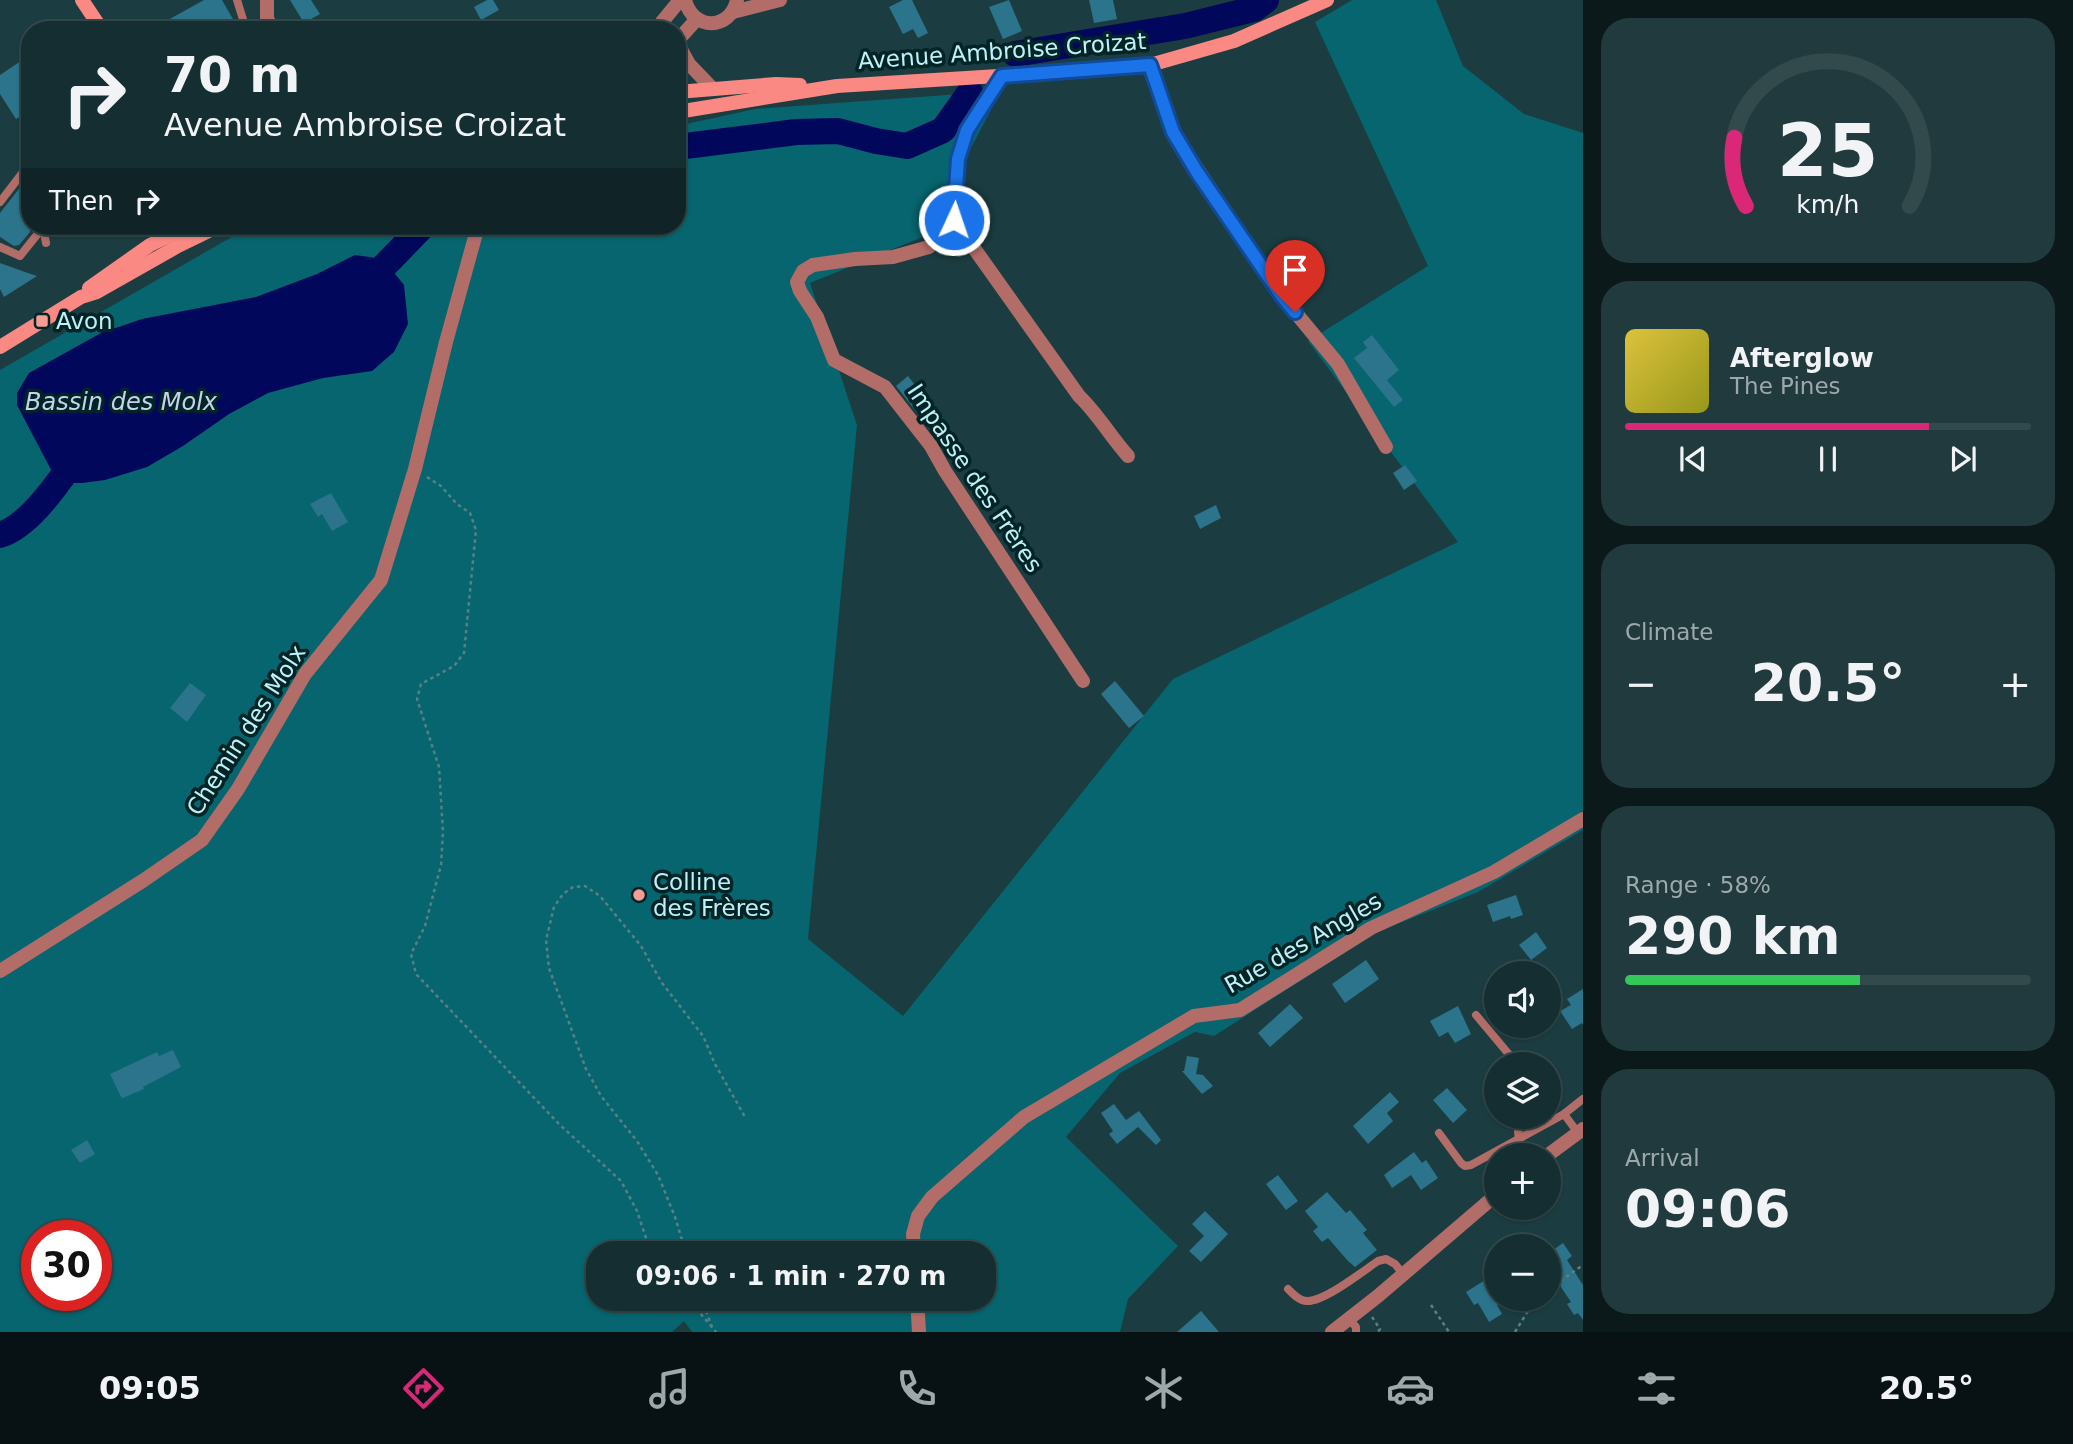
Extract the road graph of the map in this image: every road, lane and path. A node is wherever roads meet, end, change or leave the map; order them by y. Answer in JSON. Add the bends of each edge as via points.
{"nodes":[{"id":1,"x":82,"y":0,"type":"edge"},
{"id":2,"x":237,"y":0,"type":"edge"},
{"id":3,"x":267,"y":0,"type":"edge"},
{"id":4,"x":683,"y":0,"type":"edge"},
{"id":5,"x":780,"y":0,"type":"edge"},
{"id":6,"x":1327,"y":0,"type":"edge"},
{"id":7,"x":735,"y":6,"type":"edge"},
{"id":8,"x":697,"y":19,"type":"junction"},
{"id":9,"x":96,"y":21,"type":"edge"},
{"id":10,"x":244,"y":21,"type":"edge"},
{"id":11,"x":268,"y":21,"type":"edge"},
{"id":12,"x":663,"y":21,"type":"edge"},
{"id":13,"x":686,"y":31,"type":"edge"},
{"id":14,"x":686,"y":58,"type":"edge"},
{"id":15,"x":1150,"y":65,"type":"junction"},
{"id":16,"x":1002,"y":76,"type":"junction"},
{"id":17,"x":836,"y":86,"type":"junction"},
{"id":18,"x":712,"y":88,"type":"junction"},
{"id":19,"x":686,"y":91,"type":"edge"},
{"id":20,"x":686,"y":111,"type":"edge"},
{"id":21,"x":21,"y":175,"type":"edge"},
{"id":22,"x":0,"y":202,"type":"edge"},
{"id":23,"x":954,"y":220,"type":"junction"},
{"id":24,"x":37,"y":235,"type":"edge"},
{"id":25,"x":45,"y":235,"type":"edge"},
{"id":26,"x":170,"y":235,"type":"edge"},
{"id":27,"x":198,"y":235,"type":"edge"},
{"id":28,"x":476,"y":235,"type":"edge"},
{"id":29,"x":46,"y":243,"type":"dead end"},
{"id":30,"x":0,"y":247,"type":"edge"},
{"id":31,"x":81,"y":297,"type":"junction"},
{"id":32,"x":0,"y":347,"type":"edge"},
{"id":33,"x":1386,"y":447,"type":"dead end"},
{"id":34,"x":1128,"y":456,"type":"dead end"},
{"id":35,"x":415,"y":469,"type":"junction"},
{"id":36,"x":1083,"y":681,"type":"dead end"},
{"id":37,"x":1583,"y":819,"type":"edge"},
{"id":38,"x":0,"y":971,"type":"edge"},
{"id":39,"x":1476,"y":1015,"type":"dead end"},
{"id":40,"x":1507,"y":1052,"type":"edge"},
{"id":41,"x":1583,"y":1099,"type":"edge"},
{"id":42,"x":1564,"y":1114,"type":"junction"},
{"id":43,"x":744,"y":1117,"type":"dead end"},
{"id":44,"x":1519,"y":1129,"type":"edge"},
{"id":45,"x":1581,"y":1131,"type":"edge"},
{"id":46,"x":1439,"y":1133,"type":"dead end"},
{"id":47,"x":1519,"y":1139,"type":"junction"},
{"id":48,"x":1561,"y":1146,"type":"edge"},
{"id":49,"x":1484,"y":1205,"type":"edge"},
{"id":50,"x":647,"y":1241,"type":"edge"},
{"id":51,"x":682,"y":1241,"type":"edge"},
{"id":52,"x":914,"y":1241,"type":"edge"},
{"id":53,"x":1583,"y":1265,"type":"edge"},
{"id":54,"x":1403,"y":1274,"type":"junction"},
{"id":55,"x":1561,"y":1281,"type":"edge"},
{"id":56,"x":1288,"y":1289,"type":"dead end"},
{"id":57,"x":1431,"y":1306,"type":"dead end"},
{"id":58,"x":699,"y":1311,"type":"edge"},
{"id":59,"x":706,"y":1311,"type":"edge"},
{"id":60,"x":918,"y":1311,"type":"edge"},
{"id":61,"x":1528,"y":1311,"type":"edge"},
{"id":62,"x":1369,"y":1313,"type":"dead end"},
{"id":63,"x":712,"y":1326,"type":"junction"},
{"id":64,"x":1352,"y":1326,"type":"edge"},
{"id":65,"x":716,"y":1332,"type":"edge"},
{"id":66,"x":919,"y":1332,"type":"edge"},
{"id":67,"x":1332,"y":1332,"type":"edge"},
{"id":68,"x":1378,"y":1332,"type":"edge"},
{"id":69,"x":1449,"y":1332,"type":"edge"},
{"id":70,"x":1515,"y":1332,"type":"edge"}],
"edges":[{"from":1,"to":9,"type":"main road"},
{"from":2,"to":10,"type":"lane"},
{"from":3,"to":11,"type":"street"},
{"from":4,"to":8,"type":"street"},
{"from":4,"to":12,"type":"street"},
{"from":5,"to":7,"type":"street"},
{"from":6,"to":15,"type":"main road","name":"Avenue Ambroise Croizat","via":[[1234,41]]},
{"from":7,"to":8,"type":"street","via":[[720,22]]},
{"from":8,"to":13,"type":"street"},
{"from":14,"to":18,"type":"street"},
{"from":15,"to":16,"type":"main road","name":"Avenue Ambroise Croizat"},
{"from":15,"to":33,"type":"street","via":[[1179,142],[1281,295],[1338,364]]},
{"from":16,"to":17,"type":"main road","name":"Avenue Ambroise Croizat"},
{"from":16,"to":23,"type":"street","via":[[967,130],[958,159]]},
{"from":17,"to":18,"type":"main road","name":"Avenue Ambroise Croizat"},
{"from":17,"to":20,"type":"main road","name":"Avenue Ambroise Croizat"},
{"from":18,"to":19,"type":"main road","name":"Avenue Ambroise Croizat"},
{"from":21,"to":22,"type":"lane"},
{"from":23,"to":34,"type":"street","via":[[1079,396]]},
{"from":23,"to":36,"type":"street","name":"Impasse des Frères","via":[[947,233],[929,247],[893,257],[813,265],[797,282],[834,360],[885,387],[931,446]]},
{"from":24,"to":30,"type":"lane","via":[[20,256]]},
{"from":25,"to":29,"type":"lane"},
{"from":26,"to":31,"type":"main road","via":[[91,285]]},
{"from":27,"to":31,"type":"main road"},
{"from":28,"to":35,"type":"street","name":"Chemin des Molx"},
{"from":31,"to":32,"type":"main road"},
{"from":35,"to":38,"type":"street","name":"Chemin des Molx","via":[[381,580],[305,674],[238,789],[202,840]]},
{"from":35,"to":50,"type":"path","via":[[470,513],[476,530],[464,653],[454,666],[421,684],[417,699],[439,767],[443,832],[441,864],[425,926],[411,954],[416,974],[559,1124],[621,1181]]},
{"from":37,"to":52,"type":"street","name":"Rue des Angles","via":[[1494,872],[1371,928],[1240,1010],[1194,1016],[1024,1117],[932,1196],[918,1216]]},
{"from":39,"to":40,"type":"lane"},
{"from":41,"to":42,"type":"lane"},
{"from":42,"to":45,"type":"lane"},
{"from":42,"to":47,"type":"lane"},
{"from":43,"to":51,"type":"path","via":[[703,1036],[641,946],[600,896],[585,886],[563,894],[554,907],[546,940],[549,968],[586,1069],[658,1175]]},
{"from":44,"to":47,"type":"lane"},
{"from":45,"to":48,"type":"street"},
{"from":46,"to":47,"type":"lane","via":[[1465,1166]]},
{"from":49,"to":54,"type":"street"},
{"from":53,"to":55,"type":"path"},
{"from":54,"to":56,"type":"lane","via":[[1386,1259],[1321,1298],[1300,1299]]},
{"from":54,"to":64,"type":"street"},
{"from":57,"to":69,"type":"path"},
{"from":58,"to":63,"type":"path"},
{"from":59,"to":63,"type":"path"},
{"from":60,"to":66,"type":"street"},
{"from":61,"to":70,"type":"path"},
{"from":62,"to":68,"type":"path"},
{"from":63,"to":65,"type":"path"},
{"from":64,"to":67,"type":"street"}]}
